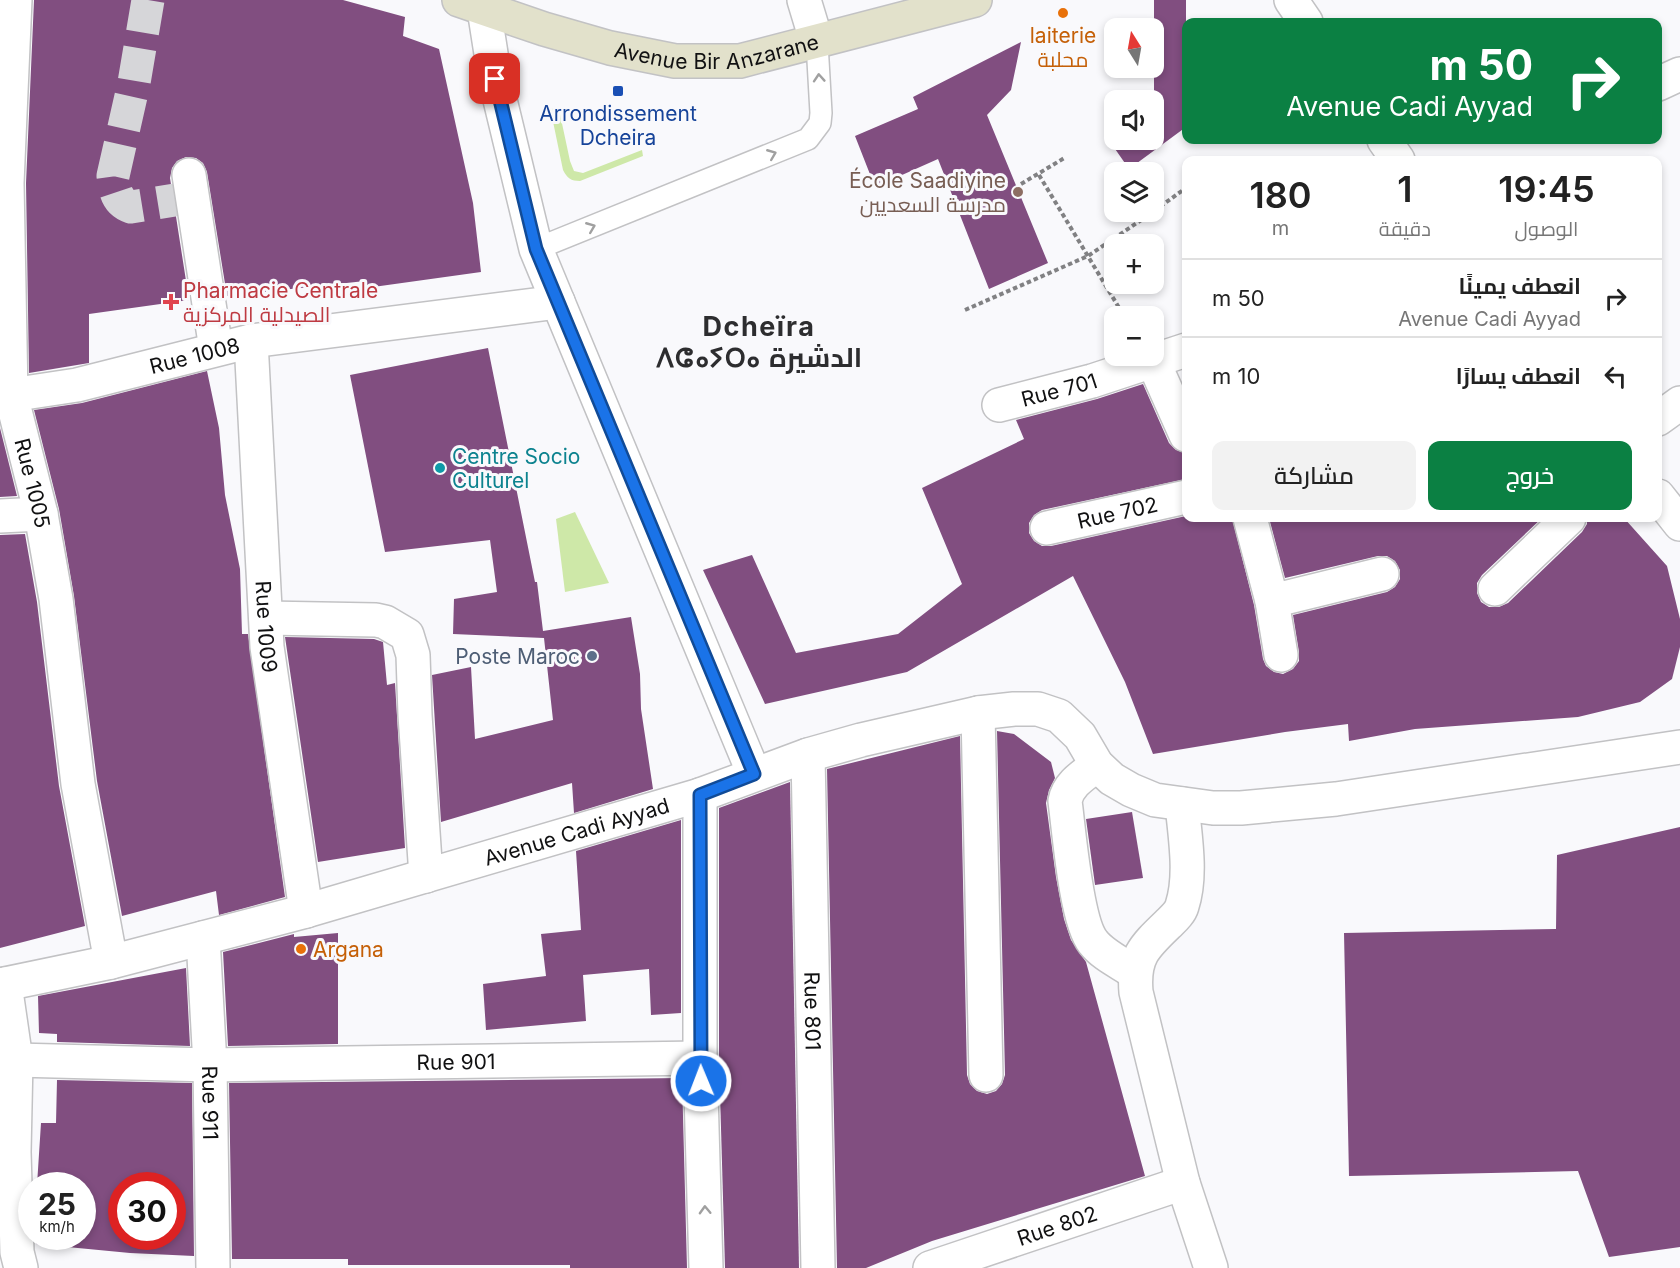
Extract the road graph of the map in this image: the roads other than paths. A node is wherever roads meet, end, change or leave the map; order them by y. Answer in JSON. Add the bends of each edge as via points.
{"nodes":[{"id":1,"x":15,"y":0,"type":"edge"},
{"id":2,"x":804,"y":0,"type":"edge"},
{"id":3,"x":975,"y":0,"type":"edge"},
{"id":4,"x":1291,"y":0,"type":"edge"},
{"id":5,"x":472,"y":4,"type":"edge"},
{"id":6,"x":1303,"y":18,"type":"edge"},
{"id":7,"x":817,"y":43,"type":"junction"},
{"id":8,"x":1680,"y":74,"type":"edge"},
{"id":9,"x":1662,"y":82,"type":"edge"},
{"id":10,"x":189,"y":175,"type":"dead end"},
{"id":11,"x":536,"y":249,"type":"junction"},
{"id":12,"x":558,"y":302,"type":"junction"},
{"id":13,"x":251,"y":341,"type":"junction"},
{"id":14,"x":216,"y":349,"type":"junction"},
{"id":15,"x":1182,"y":351,"type":"edge"},
{"id":16,"x":1164,"y":357,"type":"edge"},
{"id":17,"x":1138,"y":366,"type":"edge"},
{"id":18,"x":1155,"y":366,"type":"edge"},
{"id":19,"x":11,"y":395,"type":"junction"},
{"id":20,"x":1680,"y":403,"type":"edge"},
{"id":21,"x":999,"y":405,"type":"dead end"},
{"id":22,"x":1662,"y":416,"type":"edge"},
{"id":23,"x":1182,"y":426,"type":"edge"},
{"id":24,"x":1182,"y":498,"type":"edge"},
{"id":25,"x":1662,"y":501,"type":"edge"},
{"id":26,"x":41,"y":514,"type":"junction"},
{"id":27,"x":0,"y":516,"type":"edge"},
{"id":28,"x":1251,"y":522,"type":"edge"},
{"id":29,"x":1565,"y":522,"type":"edge"},
{"id":30,"x":1680,"y":524,"type":"edge"},
{"id":31,"x":1047,"y":528,"type":"dead end"},
{"id":32,"x":1382,"y":574,"type":"dead end"},
{"id":33,"x":1495,"y":589,"type":"dead end"},
{"id":34,"x":1272,"y":601,"type":"junction"},
{"id":35,"x":266,"y":618,"type":"junction"},
{"id":36,"x":1281,"y":655,"type":"dead end"},
{"id":37,"x":978,"y":713,"type":"junction"},
{"id":38,"x":1680,"y":747,"type":"edge"},
{"id":39,"x":808,"y":755,"type":"junction"},
{"id":40,"x":1097,"y":765,"type":"junction"},
{"id":41,"x":754,"y":774,"type":"junction"},
{"id":42,"x":700,"y":795,"type":"junction"},
{"id":43,"x":1168,"y":802,"type":"junction"},
{"id":44,"x":426,"y":876,"type":"junction"},
{"id":45,"x":306,"y":911,"type":"junction"},
{"id":46,"x":203,"y":938,"type":"junction"},
{"id":47,"x":111,"y":962,"type":"junction"},
{"id":48,"x":1134,"y":972,"type":"junction"},
{"id":49,"x":3,"y":985,"type":"edge"},
{"id":50,"x":700,"y":1058,"type":"junction"},
{"id":51,"x":16,"y":1060,"type":"junction"},
{"id":52,"x":210,"y":1065,"type":"junction"},
{"id":53,"x":986,"y":1075,"type":"dead end"},
{"id":54,"x":7,"y":1153,"type":"edge"},
{"id":55,"x":1184,"y":1183,"type":"junction"},
{"id":56,"x":19,"y":1260,"type":"edge"},
{"id":57,"x":213,"y":1268,"type":"edge"},
{"id":58,"x":706,"y":1268,"type":"edge"},
{"id":59,"x":818,"y":1268,"type":"edge"},
{"id":60,"x":930,"y":1268,"type":"edge"},
{"id":61,"x":1211,"y":1268,"type":"edge"}],
"edges":[{"from":1,"to":19,"type":"street","name":"Rue 1005","via":[[7,183]]},
{"from":2,"to":7,"type":"street"},
{"from":3,"to":7,"type":"street","name":"Avenue Bir Anzarane"},
{"from":4,"to":6,"type":"street"},
{"from":5,"to":7,"type":"street","name":"Avenue Bir Anzarane","via":[[610,48],[675,61],[740,61]]},
{"from":5,"to":11,"type":"street","via":[[495,79]]},
{"from":11,"to":7,"type":"lane","one_way":true,"via":[[808,140],[820,123],[821,113]]},
{"from":8,"to":9,"type":"street"},
{"from":10,"to":14,"type":"street"},
{"from":11,"to":12,"type":"street"},
{"from":12,"to":13,"type":"street","name":"Rue 1008"},
{"from":12,"to":41,"type":"street"},
{"from":13,"to":14,"type":"street","name":"Rue 1008"},
{"from":13,"to":35,"type":"street","name":"Rue 1009"},
{"from":14,"to":19,"type":"street","name":"Rue 1008","via":[[77,385]]},
{"from":15,"to":16,"type":"street","name":"Rue 701"},
{"from":17,"to":21,"type":"street","name":"Rue 701"},
{"from":18,"to":23,"type":"street"},
{"from":19,"to":26,"type":"street","name":"Rue 1005"},
{"from":20,"to":22,"type":"street"},
{"from":24,"to":31,"type":"street","name":"Rue 702"},
{"from":25,"to":30,"type":"street"},
{"from":26,"to":27,"type":"street"},
{"from":26,"to":47,"type":"street","name":"Rue 1005","via":[[56,598],[78,784]]},
{"from":28,"to":34,"type":"street"},
{"from":29,"to":33,"type":"street"},
{"from":32,"to":34,"type":"street"},
{"from":34,"to":36,"type":"street"},
{"from":35,"to":44,"type":"street","via":[[376,620],[407,635],[414,662]]},
{"from":35,"to":45,"type":"street","name":"Rue 1009","via":[[271,685]]},
{"from":37,"to":39,"type":"street","name":"Avenue Cadi Ayyad"},
{"from":37,"to":40,"type":"street","name":"Avenue Cadi Ayyad","via":[[1038,709],[1059,716],[1080,736]]},
{"from":37,"to":53,"type":"street"},
{"from":38,"to":43,"type":"street","name":"Avenue Cadi Ayyad","via":[[1336,799],[1241,808]]},
{"from":39,"to":41,"type":"street","name":"Avenue Cadi Ayyad"},
{"from":39,"to":59,"type":"street","name":"Rue 801"},
{"from":40,"to":43,"type":"street","name":"Avenue Cadi Ayyad","via":[[1131,790]]},
{"from":40,"to":48,"type":"street","via":[[1066,792],[1080,906],[1086,932],[1093,942]]},
{"from":41,"to":42,"type":"street","name":"Avenue Cadi Ayyad"},
{"from":42,"to":44,"type":"street","name":"Avenue Cadi Ayyad"},
{"from":42,"to":50,"type":"street"},
{"from":43,"to":48,"type":"street","via":[[1187,872],[1182,909],[1150,940]]},
{"from":44,"to":45,"type":"street","name":"Avenue Cadi Ayyad"},
{"from":45,"to":46,"type":"street","name":"Avenue Cadi Ayyad"},
{"from":46,"to":47,"type":"street","name":"Avenue Cadi Ayyad"},
{"from":46,"to":52,"type":"street","name":"Rue 911"},
{"from":47,"to":49,"type":"street","name":"Avenue Cadi Ayyad"},
{"from":48,"to":55,"type":"street"},
{"from":49,"to":51,"type":"street"},
{"from":50,"to":52,"type":"street","name":"Rue 901"},
{"from":58,"to":50,"type":"street","one_way":true},
{"from":51,"to":52,"type":"street","name":"Rue 901"},
{"from":51,"to":54,"type":"street"},
{"from":52,"to":57,"type":"street","name":"Rue 911"},
{"from":54,"to":56,"type":"street"},
{"from":55,"to":60,"type":"street","name":"Rue 802"},
{"from":55,"to":61,"type":"street"}]}
